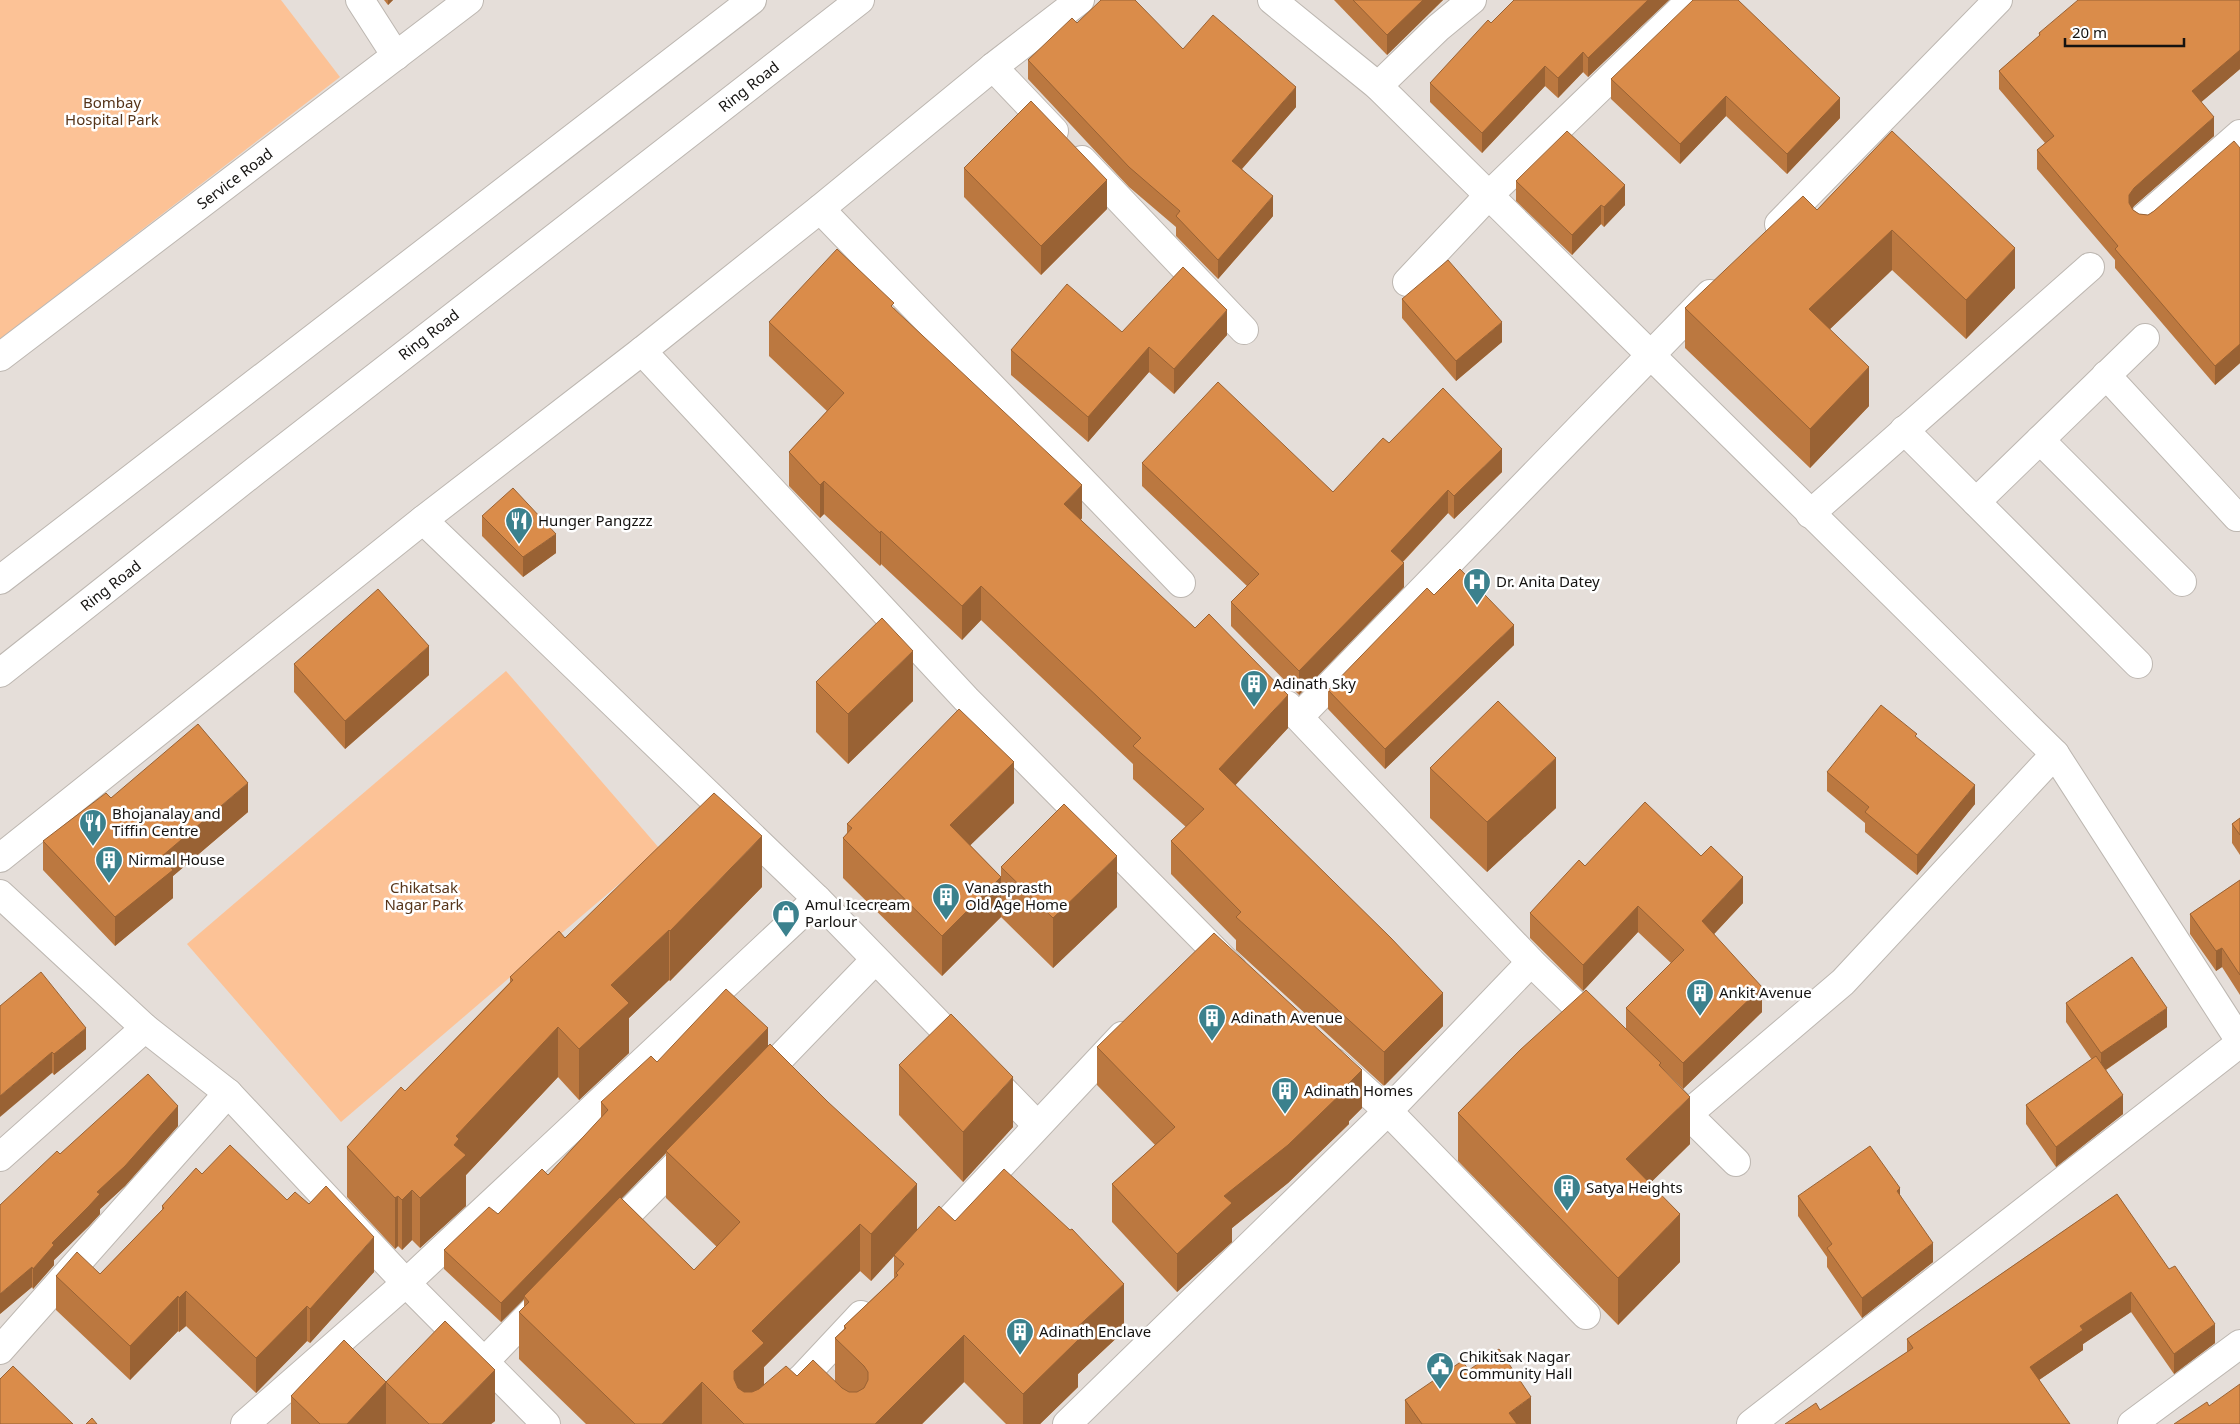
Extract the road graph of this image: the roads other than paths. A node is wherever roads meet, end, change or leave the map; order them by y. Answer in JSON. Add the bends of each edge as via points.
{"nodes":[{"id":1,"x":360,"y":0,"type":"edge"},
{"id":2,"x":469,"y":0,"type":"edge"},
{"id":3,"x":752,"y":0,"type":"edge"},
{"id":4,"x":860,"y":0,"type":"edge"},
{"id":5,"x":1080,"y":0,"type":"edge"},
{"id":6,"x":1272,"y":0,"type":"edge"},
{"id":7,"x":1472,"y":0,"type":"edge"},
{"id":8,"x":1691,"y":0,"type":"edge"},
{"id":9,"x":1998,"y":0,"type":"edge"},
{"id":10,"x":396,"y":56,"type":"junction"},
{"id":11,"x":992,"y":67,"type":"junction"},
{"id":12,"x":1378,"y":86,"type":"junction"},
{"id":13,"x":2240,"y":134,"type":"edge"},
{"id":14,"x":1489,"y":195,"type":"junction"},
{"id":15,"x":820,"y":209,"type":"junction"},
{"id":16,"x":2144,"y":218,"type":"edge"},
{"id":17,"x":1762,"y":241,"type":"edge"},
{"id":18,"x":2090,"y":267,"type":"dead end"},
{"id":19,"x":1728,"y":276,"type":"edge"},
{"id":20,"x":1407,"y":282,"type":"dead end"},
{"id":21,"x":1244,"y":330,"type":"dead end"},
{"id":22,"x":2145,"y":338,"type":"dead end"},
{"id":23,"x":642,"y":351,"type":"junction"},
{"id":24,"x":1651,"y":354,"type":"junction"},
{"id":25,"x":0,"y":357,"type":"edge"},
{"id":26,"x":2106,"y":376,"type":"junction"},
{"id":27,"x":1904,"y":430,"type":"junction"},
{"id":28,"x":2040,"y":440,"type":"junction"},
{"id":29,"x":1976,"y":502,"type":"junction"},
{"id":30,"x":1810,"y":514,"type":"junction"},
{"id":31,"x":2238,"y":517,"type":"dead end"},
{"id":32,"x":423,"y":520,"type":"junction"},
{"id":33,"x":0,"y":580,"type":"edge"},
{"id":34,"x":2182,"y":582,"type":"dead end"},
{"id":35,"x":1181,"y":583,"type":"dead end"},
{"id":36,"x":2138,"y":664,"type":"dead end"},
{"id":37,"x":0,"y":673,"type":"edge"},
{"id":38,"x":1272,"y":690,"type":"edge"},
{"id":39,"x":1299,"y":717,"type":"junction"},
{"id":40,"x":2055,"y":754,"type":"junction"},
{"id":41,"x":0,"y":858,"type":"edge"},
{"id":42,"x":0,"y":894,"type":"edge"},
{"id":43,"x":817,"y":899,"type":"junction"},
{"id":44,"x":1212,"y":949,"type":"junction"},
{"id":45,"x":875,"y":960,"type":"junction"},
{"id":46,"x":1531,"y":962,"type":"junction"},
{"id":47,"x":1192,"y":969,"type":"edge"},
{"id":48,"x":1248,"y":983,"type":"edge"},
{"id":49,"x":1137,"y":1021,"type":"edge"},
{"id":50,"x":145,"y":1028,"type":"junction"},
{"id":51,"x":2240,"y":1042,"type":"edge"},
{"id":52,"x":1314,"y":1044,"type":"edge"},
{"id":53,"x":1616,"y":1045,"type":"edge"},
{"id":54,"x":1645,"y":1072,"type":"edge"},
{"id":55,"x":228,"y":1093,"type":"junction"},
{"id":56,"x":738,"y":1101,"type":"edge"},
{"id":57,"x":1388,"y":1111,"type":"junction"},
{"id":58,"x":1688,"y":1114,"type":"junction"},
{"id":59,"x":1037,"y":1125,"type":"junction"},
{"id":60,"x":711,"y":1129,"type":"edge"},
{"id":61,"x":0,"y":1157,"type":"edge"},
{"id":62,"x":1736,"y":1162,"type":"dead end"},
{"id":63,"x":587,"y":1256,"type":"edge"},
{"id":64,"x":910,"y":1262,"type":"edge"},
{"id":65,"x":406,"y":1283,"type":"junction"},
{"id":66,"x":560,"y":1284,"type":"edge"},
{"id":67,"x":877,"y":1298,"type":"edge"},
{"id":68,"x":1586,"y":1315,"type":"dead end"},
{"id":69,"x":2240,"y":1344,"type":"edge"},
{"id":70,"x":0,"y":1350,"type":"edge"},
{"id":71,"x":484,"y":1362,"type":"junction"},
{"id":72,"x":803,"y":1377,"type":"junction"},
{"id":73,"x":824,"y":1397,"type":"edge"},
{"id":74,"x":245,"y":1424,"type":"edge"},
{"id":75,"x":546,"y":1424,"type":"edge"},
{"id":76,"x":749,"y":1424,"type":"edge"},
{"id":77,"x":1066,"y":1424,"type":"edge"},
{"id":78,"x":1751,"y":1424,"type":"edge"},
{"id":79,"x":2132,"y":1424,"type":"edge"}],
"edges":[{"from":1,"to":10,"type":"street"},
{"from":2,"to":10,"type":"street","name":"Service Road"},
{"from":3,"to":33,"type":"street"},
{"from":4,"to":37,"type":"street","name":"Ring Road"},
{"from":5,"to":11,"type":"street"},
{"from":6,"to":12,"type":"street"},
{"from":7,"to":12,"type":"street"},
{"from":8,"to":14,"type":"street"},
{"from":9,"to":17,"type":"street"},
{"from":10,"to":25,"type":"street","name":"Service Road"},
{"from":11,"to":15,"type":"street"},
{"from":11,"to":21,"type":"street"},
{"from":12,"to":14,"type":"street"},
{"from":13,"to":16,"type":"street"},
{"from":14,"to":20,"type":"street"},
{"from":14,"to":24,"type":"street"},
{"from":15,"to":23,"type":"street"},
{"from":15,"to":35,"type":"street"},
{"from":18,"to":27,"type":"street"},
{"from":19,"to":24,"type":"street"},
{"from":22,"to":26,"type":"street"},
{"from":23,"to":32,"type":"street"},
{"from":23,"to":44,"type":"street","via":[[966,699]]},
{"from":24,"to":30,"type":"street"},
{"from":24,"to":39,"type":"street"},
{"from":26,"to":28,"type":"street"},
{"from":26,"to":31,"type":"street"},
{"from":27,"to":29,"type":"street"},
{"from":27,"to":30,"type":"street"},
{"from":28,"to":29,"type":"street"},
{"from":28,"to":34,"type":"street"},
{"from":29,"to":36,"type":"street"},
{"from":30,"to":40,"type":"street"},
{"from":32,"to":41,"type":"street"},
{"from":32,"to":43,"type":"street"},
{"from":38,"to":39,"type":"street"},
{"from":39,"to":46,"type":"street"},
{"from":40,"to":51,"type":"street"},
{"from":40,"to":58,"type":"street","via":[[1843,982]]},
{"from":42,"to":50,"type":"street"},
{"from":43,"to":45,"type":"street"},
{"from":43,"to":65,"type":"street"},
{"from":44,"to":47,"type":"street"},
{"from":44,"to":48,"type":"street"},
{"from":45,"to":56,"type":"street"},
{"from":45,"to":59,"type":"street"},
{"from":46,"to":53,"type":"street"},
{"from":46,"to":57,"type":"street"},
{"from":49,"to":59,"type":"street"},
{"from":50,"to":55,"type":"street"},
{"from":50,"to":61,"type":"street"},
{"from":51,"to":78,"type":"street"},
{"from":52,"to":57,"type":"street"},
{"from":54,"to":58,"type":"street"},
{"from":55,"to":65,"type":"street"},
{"from":55,"to":70,"type":"street"},
{"from":57,"to":68,"type":"street"},
{"from":57,"to":77,"type":"street"},
{"from":58,"to":62,"type":"street"},
{"from":59,"to":64,"type":"street"},
{"from":60,"to":63,"type":"street"},
{"from":65,"to":71,"type":"street"},
{"from":65,"to":74,"type":"street"},
{"from":66,"to":71,"type":"street"},
{"from":67,"to":72,"type":"street"},
{"from":69,"to":79,"type":"street"},
{"from":71,"to":75,"type":"street"},
{"from":72,"to":73,"type":"street"},
{"from":72,"to":76,"type":"street"}]}
